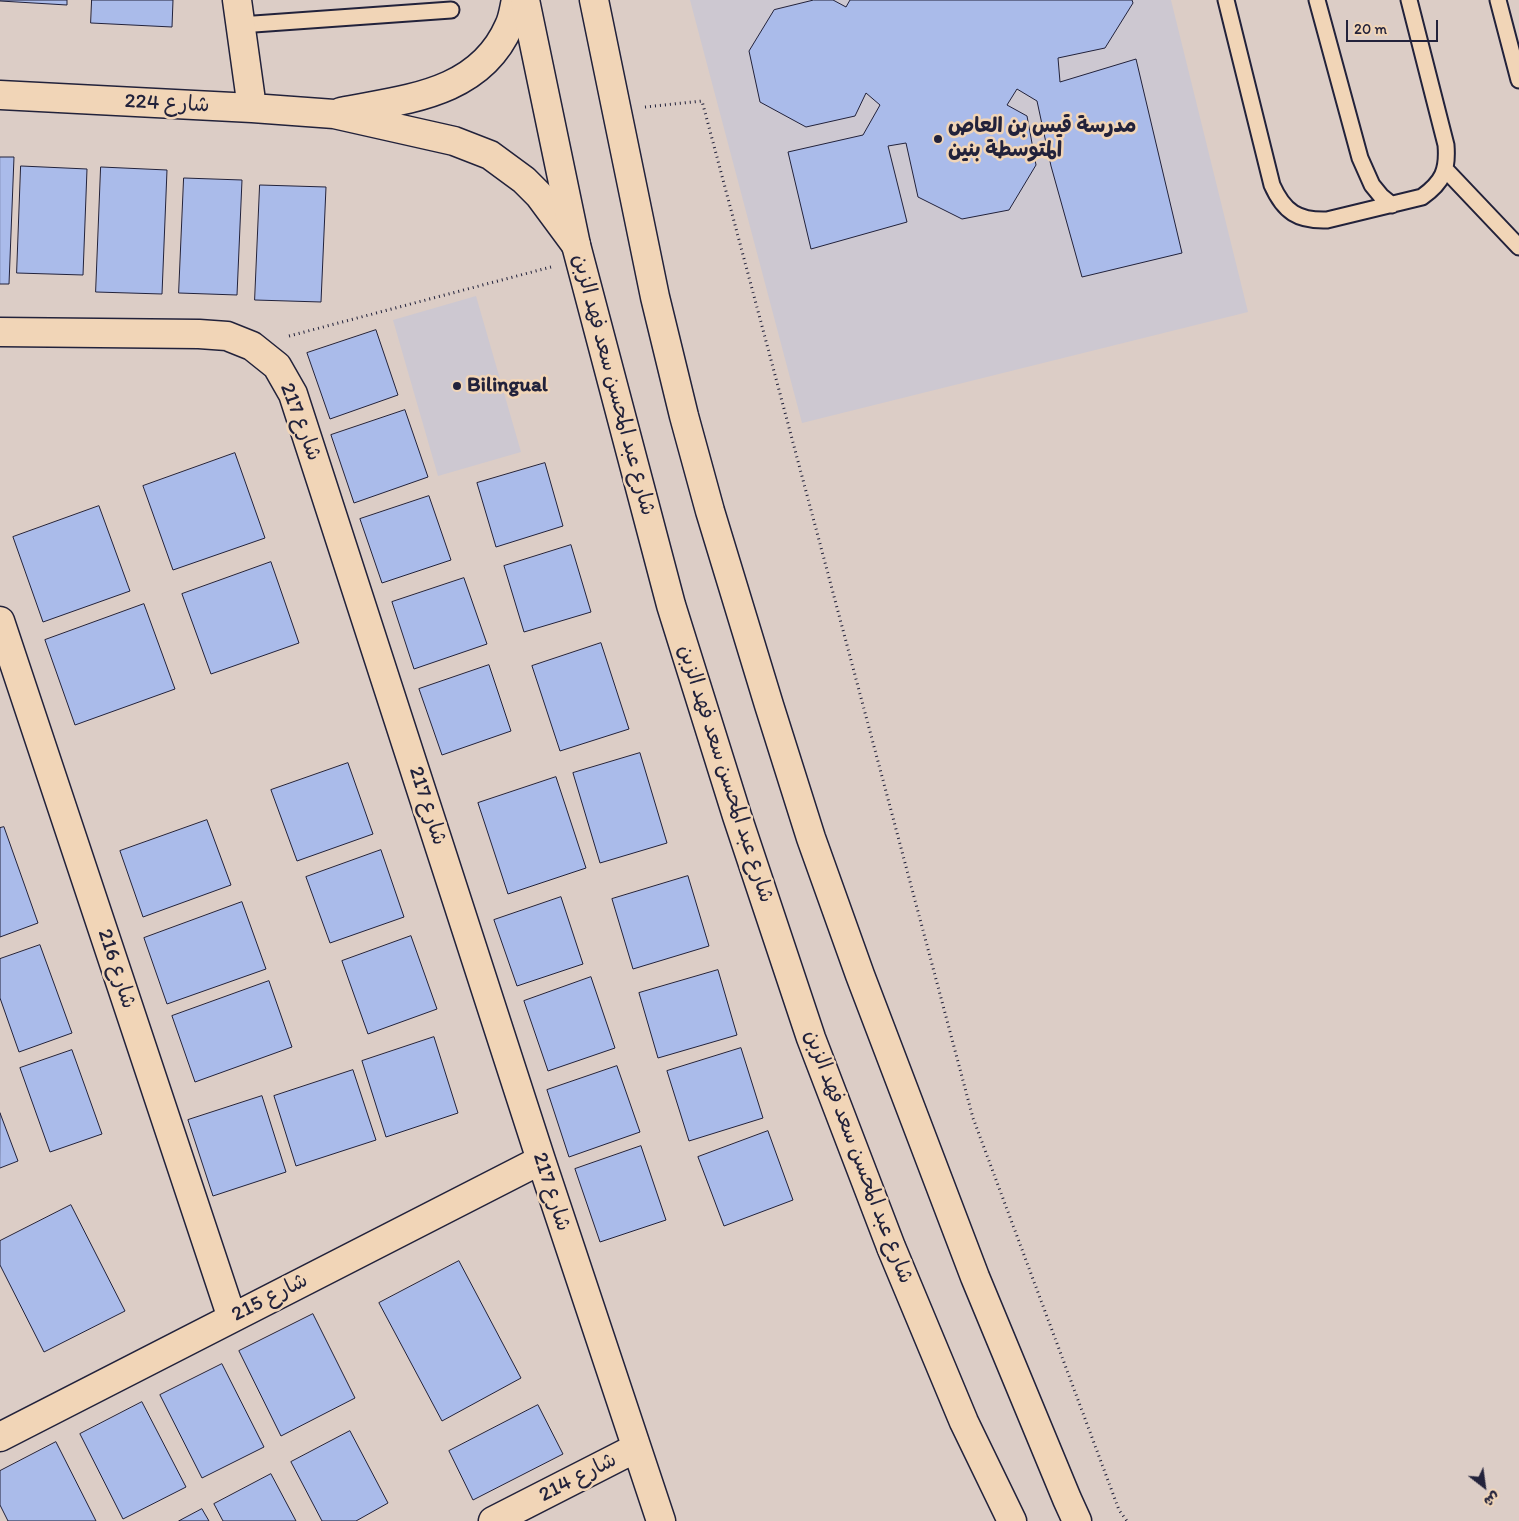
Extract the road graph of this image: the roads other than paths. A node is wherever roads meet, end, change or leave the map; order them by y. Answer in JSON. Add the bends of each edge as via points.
{"nodes":[{"id":1,"x":516,"y":0,"type":"edge"},
{"id":2,"x":525,"y":0,"type":"edge"},
{"id":3,"x":594,"y":0,"type":"edge"},
{"id":4,"x":1226,"y":0,"type":"edge"},
{"id":5,"x":1317,"y":0,"type":"edge"},
{"id":6,"x":1409,"y":0,"type":"edge"},
{"id":7,"x":1498,"y":0,"type":"edge"},
{"id":8,"x":451,"y":10,"type":"dead end"},
{"id":9,"x":239,"y":13,"type":"edge"},
{"id":10,"x":1519,"y":80,"type":"edge"},
{"id":11,"x":0,"y":95,"type":"edge"},
{"id":12,"x":252,"y":108,"type":"junction"},
{"id":13,"x":334,"y":114,"type":"junction"},
{"id":14,"x":1445,"y":169,"type":"junction"},
{"id":15,"x":1392,"y":205,"type":"junction"},
{"id":16,"x":1519,"y":247,"type":"edge"},
{"id":17,"x":578,"y":252,"type":"junction"},
{"id":18,"x":0,"y":332,"type":"edge"},
{"id":19,"x":0,"y":620,"type":"edge"},
{"id":20,"x":541,"y":1160,"type":"junction"},
{"id":21,"x":232,"y":1318,"type":"junction"},
{"id":22,"x":0,"y":1436,"type":"edge"},
{"id":23,"x":636,"y":1448,"type":"junction"},
{"id":24,"x":493,"y":1521,"type":"edge"},
{"id":25,"x":661,"y":1521,"type":"edge"},
{"id":26,"x":1012,"y":1521,"type":"edge"},
{"id":27,"x":1077,"y":1521,"type":"edge"}],
"edges":[{"from":1,"to":13,"type":"street","name":"شارع 224","via":[[503,38],[482,65],[468,76],[413,98]]},
{"from":2,"to":17,"type":"street","name":"شارع عبد المحسن سعد فهد الزبن"},
{"from":3,"to":27,"type":"street","via":[[655,297],[687,426],[811,838],[975,1277]]},
{"from":4,"to":15,"type":"lane","via":[[1272,185],[1278,198],[1299,217],[1313,221]]},
{"from":5,"to":15,"type":"lane","via":[[1360,158],[1372,184]]},
{"from":6,"to":14,"type":"lane","via":[[1446,145]]},
{"from":7,"to":10,"type":"lane"},
{"from":8,"to":9,"type":"lane"},
{"from":9,"to":12,"type":"street"},
{"from":11,"to":12,"type":"street","name":"شارع 224"},
{"from":12,"to":13,"type":"street","name":"شارع 224"},
{"from":13,"to":17,"type":"street","name":"شارع 224","via":[[454,141],[490,155],[519,175],[539,195]]},
{"from":14,"to":15,"type":"lane","via":[[1432,190],[1422,197]]},
{"from":14,"to":16,"type":"lane"},
{"from":17,"to":26,"type":"street","name":"شارع عبد المحسن سعد فهد الزبن","via":[[671,605],[811,1038],[927,1336]]},
{"from":18,"to":20,"type":"street","name":"شارع 217","via":[[227,336],[252,346],[277,366],[294,394]]},
{"from":19,"to":21,"type":"street","name":"شارع 216"},
{"from":20,"to":21,"type":"street","name":"شارع 215"},
{"from":20,"to":23,"type":"street","name":"شارع 217"},
{"from":21,"to":22,"type":"street","name":"شارع 215"},
{"from":23,"to":24,"type":"street","name":"شارع 214"},
{"from":23,"to":25,"type":"street","name":"شارع 217"}]}
